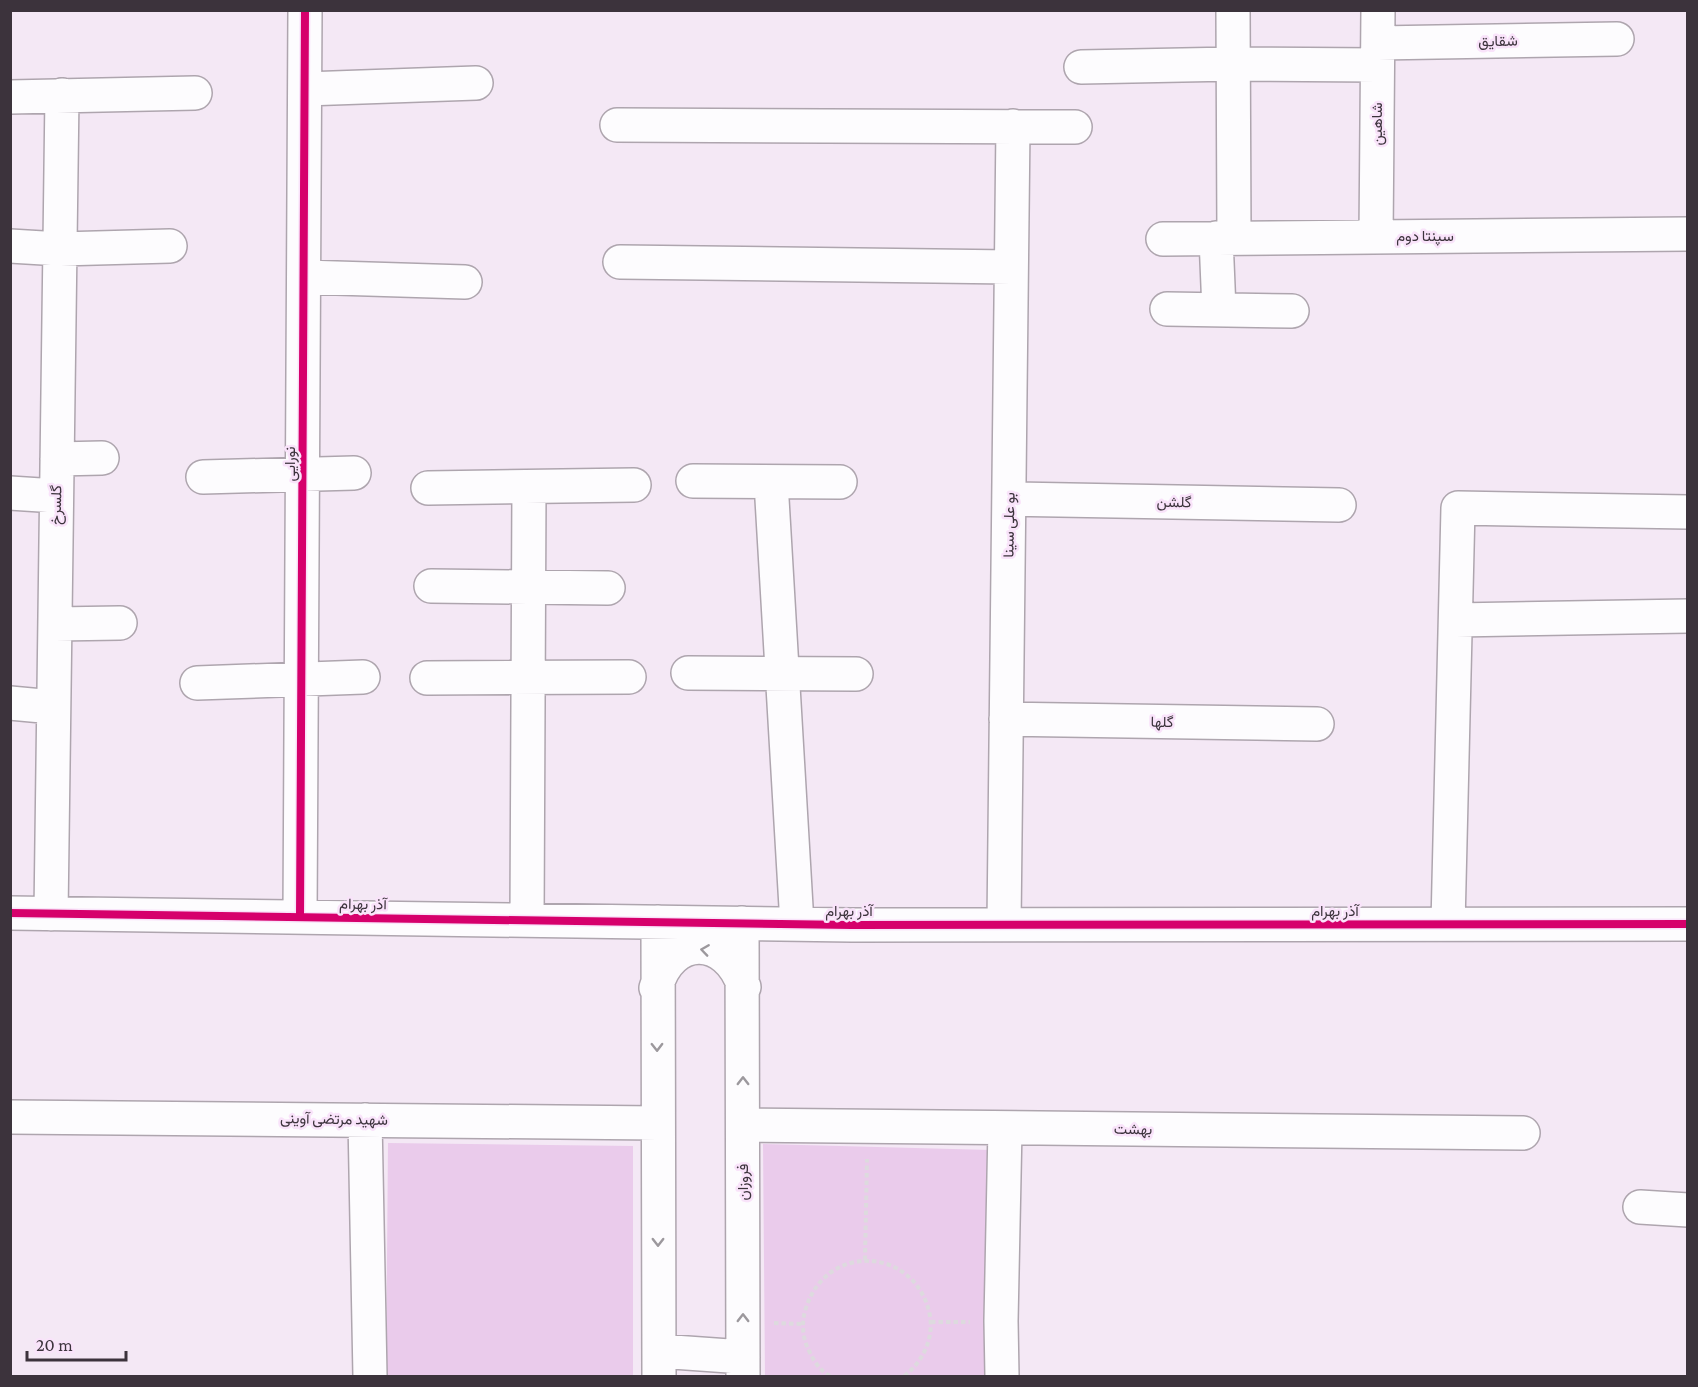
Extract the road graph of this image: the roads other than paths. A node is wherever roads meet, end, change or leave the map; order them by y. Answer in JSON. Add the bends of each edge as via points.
{"nodes":[{"id":1,"x":305,"y":10,"type":"edge"},
{"id":2,"x":1233,"y":10,"type":"edge"},
{"id":3,"x":1378,"y":10,"type":"edge"},
{"id":4,"x":1617,"y":39,"type":"dead end"},
{"id":5,"x":1378,"y":54,"type":"junction"},
{"id":6,"x":1233,"y":64,"type":"junction"},
{"id":7,"x":1081,"y":67,"type":"dead end"},
{"id":8,"x":476,"y":83,"type":"dead end"},
{"id":9,"x":305,"y":89,"type":"junction"},
{"id":10,"x":195,"y":93,"type":"dead end"},
{"id":11,"x":62,"y":95,"type":"junction"},
{"id":12,"x":10,"y":97,"type":"edge"},
{"id":13,"x":616,"y":125,"type":"dead end"},
{"id":14,"x":1013,"y":126,"type":"junction"},
{"id":15,"x":1075,"y":127,"type":"dead end"},
{"id":16,"x":1688,"y":234,"type":"edge"},
{"id":17,"x":1376,"y":237,"type":"junction"},
{"id":18,"x":1225,"y":238,"type":"junction"},
{"id":19,"x":1163,"y":239,"type":"dead end"},
{"id":20,"x":10,"y":246,"type":"edge"},
{"id":21,"x":170,"y":246,"type":"dead end"},
{"id":22,"x":60,"y":249,"type":"junction"},
{"id":23,"x":620,"y":262,"type":"dead end"},
{"id":24,"x":1011,"y":267,"type":"junction"},
{"id":25,"x":304,"y":277,"type":"junction"},
{"id":26,"x":465,"y":282,"type":"dead end"},
{"id":27,"x":1167,"y":309,"type":"dead end"},
{"id":28,"x":1219,"y":310,"type":"junction"},
{"id":29,"x":1292,"y":311,"type":"dead end"},
{"id":30,"x":102,"y":458,"type":"dead end"},
{"id":31,"x":57,"y":459,"type":"junction"},
{"id":32,"x":354,"y":473,"type":"dead end"},
{"id":33,"x":303,"y":474,"type":"junction"},
{"id":34,"x":203,"y":477,"type":"dead end"},
{"id":35,"x":693,"y":481,"type":"dead end"},
{"id":36,"x":771,"y":482,"type":"junction"},
{"id":37,"x":840,"y":482,"type":"dead end"},
{"id":38,"x":634,"y":485,"type":"dead end"},
{"id":39,"x":428,"y":488,"type":"dead end"},
{"id":40,"x":529,"y":488,"type":"junction"},
{"id":41,"x":10,"y":493,"type":"edge"},
{"id":42,"x":56,"y":496,"type":"junction"},
{"id":43,"x":1009,"y":499,"type":"junction"},
{"id":44,"x":1339,"y":505,"type":"dead end"},
{"id":45,"x":1688,"y":512,"type":"edge"},
{"id":46,"x":431,"y":586,"type":"dead end"},
{"id":47,"x":528,"y":586,"type":"junction"},
{"id":48,"x":608,"y":588,"type":"dead end"},
{"id":49,"x":1688,"y":616,"type":"edge"},
{"id":50,"x":1456,"y":620,"type":"junction"},
{"id":51,"x":120,"y":623,"type":"dead end"},
{"id":52,"x":55,"y":624,"type":"junction"},
{"id":53,"x":782,"y":673,"type":"junction"},
{"id":54,"x":688,"y":674,"type":"dead end"},
{"id":55,"x":856,"y":674,"type":"dead end"},
{"id":56,"x":363,"y":677,"type":"dead end"},
{"id":57,"x":629,"y":677,"type":"dead end"},
{"id":58,"x":427,"y":678,"type":"dead end"},
{"id":59,"x":528,"y":679,"type":"junction"},
{"id":60,"x":302,"y":680,"type":"junction"},
{"id":61,"x":197,"y":683,"type":"dead end"},
{"id":62,"x":10,"y":703,"type":"edge"},
{"id":63,"x":53,"y":707,"type":"junction"},
{"id":64,"x":1006,"y":719,"type":"junction"},
{"id":65,"x":1317,"y":724,"type":"dead end"},
{"id":66,"x":10,"y":913,"type":"edge"},
{"id":67,"x":51,"y":914,"type":"junction"},
{"id":68,"x":300,"y":917,"type":"junction"},
{"id":69,"x":527,"y":920,"type":"junction"},
{"id":70,"x":658,"y":922,"type":"junction"},
{"id":71,"x":742,"y":923,"type":"junction"},
{"id":72,"x":796,"y":924,"type":"junction"},
{"id":73,"x":1004,"y":924,"type":"junction"},
{"id":74,"x":1448,"y":924,"type":"junction"},
{"id":75,"x":1688,"y":924,"type":"edge"},
{"id":76,"x":744,"y":987,"type":"junction"},
{"id":77,"x":656,"y":988,"type":"junction"},
{"id":78,"x":10,"y":1117,"type":"edge"},
{"id":79,"x":365,"y":1120,"type":"junction"},
{"id":80,"x":658,"y":1123,"type":"junction"},
{"id":81,"x":743,"y":1125,"type":"junction"},
{"id":82,"x":1005,"y":1128,"type":"junction"},
{"id":83,"x":1523,"y":1133,"type":"dead end"},
{"id":84,"x":1640,"y":1207,"type":"dead end"},
{"id":85,"x":1688,"y":1210,"type":"edge"},
{"id":86,"x":659,"y":1364,"type":"edge"},
{"id":87,"x":743,"y":1367,"type":"edge"},
{"id":88,"x":370,"y":1377,"type":"edge"},
{"id":89,"x":1002,"y":1377,"type":"edge"}],
"edges":[{"from":1,"to":9,"type":"street","name":"نورایی"},
{"from":2,"to":6,"type":"street"},
{"from":3,"to":5,"type":"street","name":"شاهین"},
{"from":4,"to":5,"type":"street","name":"شقایق"},
{"from":5,"to":6,"type":"street","name":"شقایق"},
{"from":5,"to":17,"type":"street","name":"شاهین"},
{"from":6,"to":7,"type":"street","name":"شقایق"},
{"from":6,"to":18,"type":"street"},
{"from":8,"to":9,"type":"street"},
{"from":9,"to":25,"type":"street","name":"نورایی"},
{"from":10,"to":11,"type":"street"},
{"from":11,"to":12,"type":"street"},
{"from":11,"to":22,"type":"street","name":"گلسرخ"},
{"from":13,"to":14,"type":"street"},
{"from":14,"to":15,"type":"street"},
{"from":14,"to":24,"type":"street","name":"بو علی سینا"},
{"from":16,"to":17,"type":"street","name":"سپنتا دوم"},
{"from":17,"to":18,"type":"street","name":"سپنتا دوم"},
{"from":18,"to":19,"type":"street","name":"سپنتا دوم"},
{"from":18,"to":28,"type":"street"},
{"from":20,"to":22,"type":"street"},
{"from":21,"to":22,"type":"street"},
{"from":22,"to":31,"type":"street","name":"گلسرخ"},
{"from":23,"to":24,"type":"street"},
{"from":24,"to":43,"type":"street","name":"بو علی سینا"},
{"from":25,"to":26,"type":"street"},
{"from":25,"to":33,"type":"street","name":"نورایی"},
{"from":27,"to":28,"type":"street"},
{"from":28,"to":29,"type":"street"},
{"from":30,"to":31,"type":"street"},
{"from":31,"to":42,"type":"street","name":"گلسرخ"},
{"from":32,"to":33,"type":"street"},
{"from":33,"to":34,"type":"street"},
{"from":33,"to":60,"type":"street","name":"نورایی"},
{"from":35,"to":36,"type":"street"},
{"from":36,"to":37,"type":"street"},
{"from":36,"to":53,"type":"street"},
{"from":38,"to":40,"type":"street"},
{"from":39,"to":40,"type":"street"},
{"from":40,"to":47,"type":"street"},
{"from":41,"to":42,"type":"street"},
{"from":42,"to":52,"type":"street","name":"گلسرخ"},
{"from":43,"to":44,"type":"street","name":"گلشن"},
{"from":43,"to":64,"type":"street","name":"بو علی سینا"},
{"from":45,"to":50,"type":"street","via":[[1458,508]]},
{"from":46,"to":47,"type":"street"},
{"from":47,"to":48,"type":"street"},
{"from":47,"to":59,"type":"street"},
{"from":49,"to":50,"type":"street"},
{"from":50,"to":74,"type":"street"},
{"from":51,"to":52,"type":"street"},
{"from":52,"to":63,"type":"street","name":"گلسرخ"},
{"from":53,"to":54,"type":"street"},
{"from":53,"to":55,"type":"street"},
{"from":53,"to":72,"type":"street"},
{"from":56,"to":60,"type":"street"},
{"from":57,"to":59,"type":"street"},
{"from":58,"to":59,"type":"street"},
{"from":59,"to":69,"type":"street"},
{"from":60,"to":61,"type":"street"},
{"from":60,"to":68,"type":"street","name":"نورایی"},
{"from":62,"to":63,"type":"street"},
{"from":63,"to":67,"type":"street","name":"گلسرخ"},
{"from":64,"to":65,"type":"street","name":"گلها"},
{"from":64,"to":73,"type":"street","name":"بو علی سینا"},
{"from":66,"to":67,"type":"street","name":"آذر بهرام"},
{"from":67,"to":68,"type":"street","name":"آذر بهرام"},
{"from":68,"to":69,"type":"street","name":"آذر بهرام"},
{"from":69,"to":70,"type":"street","name":"آذر بهرام"},
{"from":70,"to":71,"type":"street","name":"آذر بهرام"},
{"from":70,"to":77,"type":"street"},
{"from":71,"to":72,"type":"street","name":"آذر بهرام"},
{"from":71,"to":76,"type":"street","name":"فروزان"},
{"from":72,"to":73,"type":"street","name":"آذر بهرام"},
{"from":73,"to":74,"type":"street","name":"آذر بهرام"},
{"from":74,"to":75,"type":"street","name":"آذر بهرام"},
{"from":76,"to":77,"type":"street","one_way":true,"via":[[731,961],[720,952],[692,948],[668,962]]},
{"from":81,"to":76,"type":"street","name":"فروزان","one_way":true},
{"from":77,"to":80,"type":"street","one_way":true},
{"from":78,"to":79,"type":"street","name":"شهید مرتضی آوینی"},
{"from":79,"to":80,"type":"street","name":"شهید مرتضی آوینی"},
{"from":79,"to":88,"type":"street"},
{"from":80,"to":86,"type":"street","one_way":true},
{"from":81,"to":82,"type":"street","name":"بهشت"},
{"from":87,"to":81,"type":"street","name":"فروزان","one_way":true},
{"from":82,"to":83,"type":"street","name":"بهشت"},
{"from":82,"to":89,"type":"street"},
{"from":84,"to":85,"type":"street"},
{"from":86,"to":87,"type":"street"}]}
